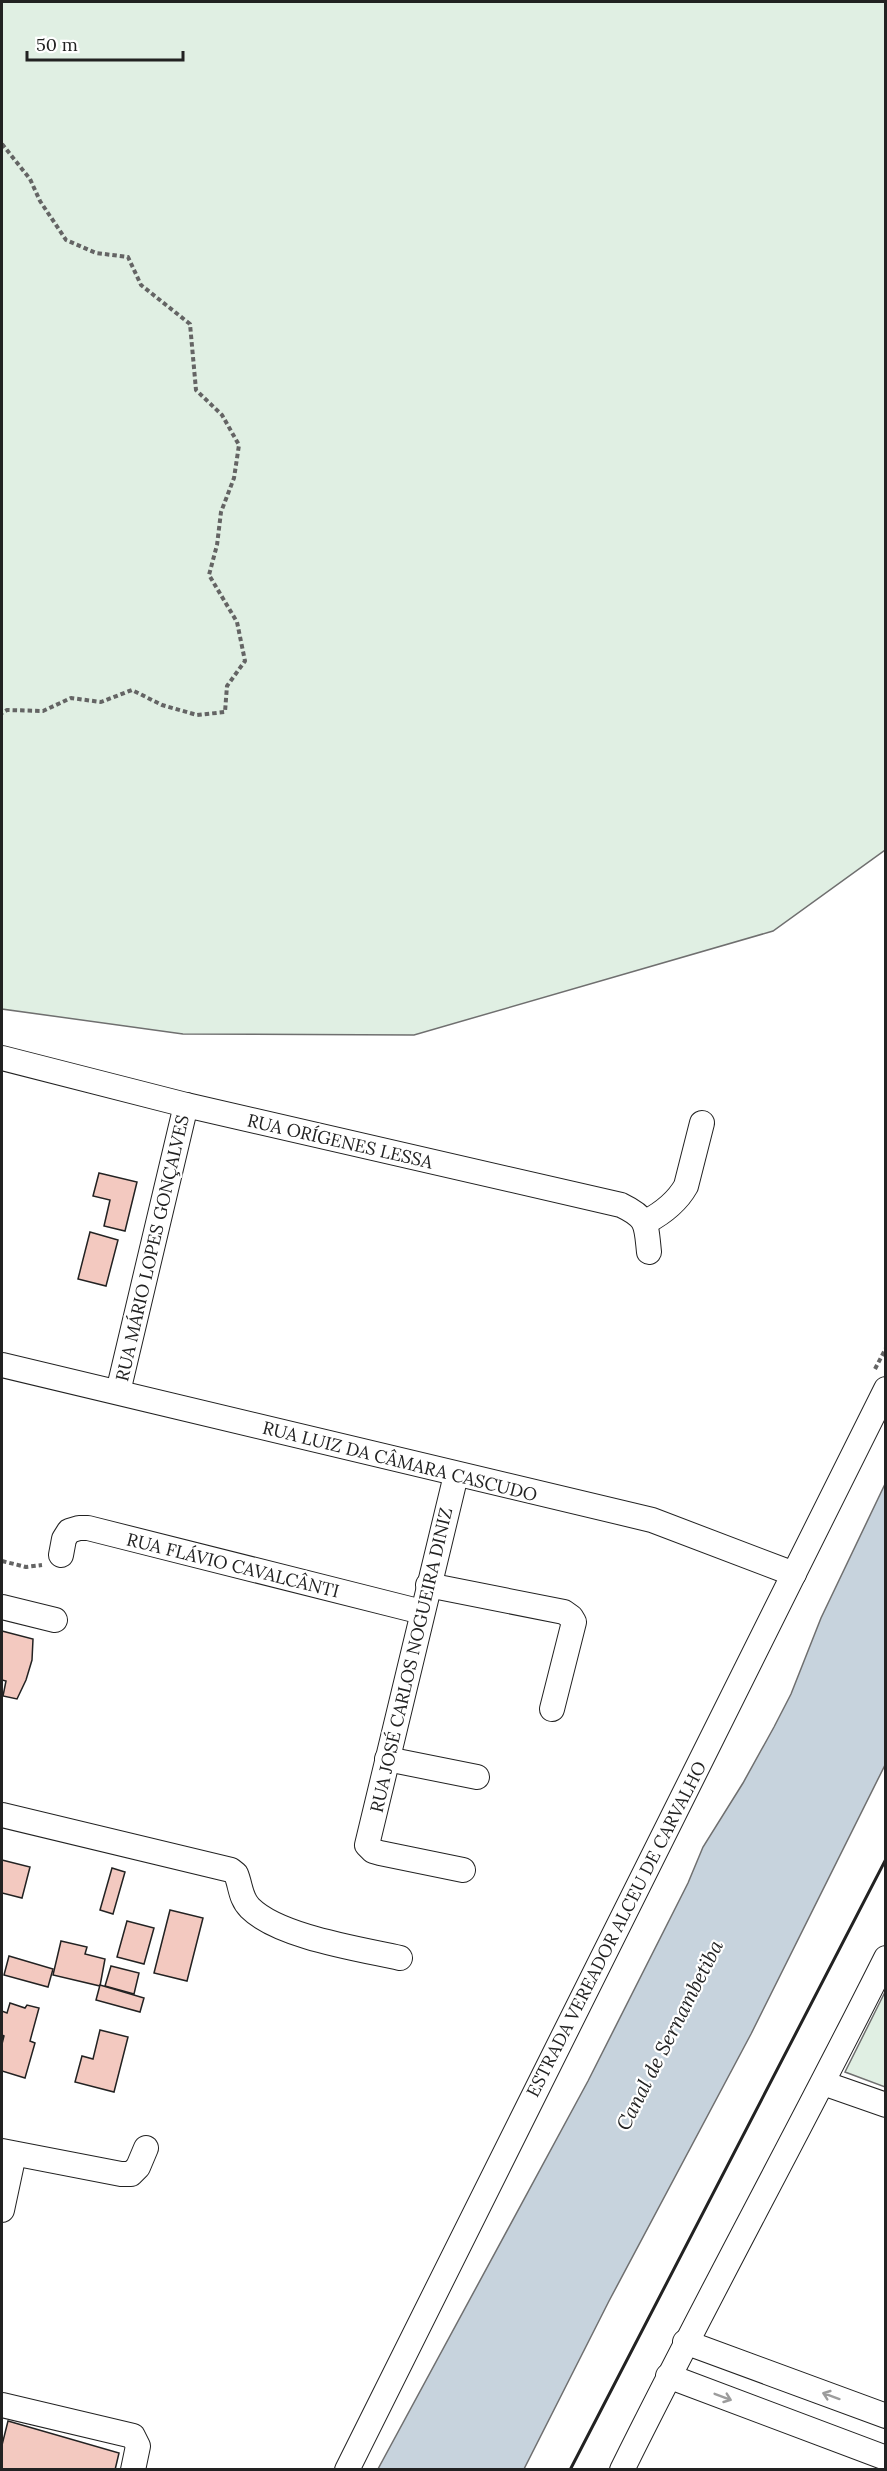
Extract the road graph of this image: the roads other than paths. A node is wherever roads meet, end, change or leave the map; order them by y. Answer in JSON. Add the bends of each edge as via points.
{"nodes":[{"id":1,"x":2,"y":1058,"type":"edge"},
{"id":2,"x":186,"y":1105,"type":"junction"},
{"id":3,"x":702,"y":1123,"type":"dead end"},
{"id":4,"x":646,"y":1222,"type":"junction"},
{"id":5,"x":650,"y":1252,"type":"dead end"},
{"id":6,"x":2,"y":1365,"type":"edge"},
{"id":7,"x":885,"y":1389,"type":"edge"},
{"id":8,"x":118,"y":1392,"type":"junction"},
{"id":9,"x":456,"y":1475,"type":"junction"},
{"id":10,"x":61,"y":1555,"type":"road end"},
{"id":11,"x":794,"y":1574,"type":"junction"},
{"id":12,"x":428,"y":1585,"type":"junction"},
{"id":13,"x":2,"y":1607,"type":"edge"},
{"id":14,"x":422,"y":1612,"type":"junction"},
{"id":15,"x":55,"y":1620,"type":"dead end"},
{"id":16,"x":552,"y":1709,"type":"dead end"},
{"id":17,"x":387,"y":1759,"type":"junction"},
{"id":18,"x":477,"y":1777,"type":"dead end"},
{"id":19,"x":2,"y":1815,"type":"edge"},
{"id":20,"x":463,"y":1870,"type":"dead end"},
{"id":21,"x":400,"y":1958,"type":"dead end"},
{"id":22,"x":885,"y":1959,"type":"edge"},
{"id":23,"x":823,"y":2083,"type":"junction"},
{"id":24,"x":885,"y":2105,"type":"edge"},
{"id":25,"x":146,"y":2148,"type":"dead end"},
{"id":26,"x":8,"y":2153,"type":"edge"},
{"id":27,"x":2,"y":2210,"type":"edge"},
{"id":28,"x":685,"y":2342,"type":"junction"},
{"id":29,"x":668,"y":2376,"type":"junction"},
{"id":30,"x":2,"y":2405,"type":"edge"},
{"id":31,"x":885,"y":2416,"type":"edge"},
{"id":32,"x":885,"y":2458,"type":"edge"},
{"id":33,"x":133,"y":2469,"type":"edge"},
{"id":34,"x":347,"y":2469,"type":"edge"},
{"id":35,"x":622,"y":2469,"type":"edge"}],
"edges":[{"from":1,"to":2,"type":"street","name":"RUA ORÍGENES LESSA"},
{"from":2,"to":4,"type":"street","name":"RUA ORÍGENES LESSA","via":[[621,1205]]},
{"from":2,"to":8,"type":"street","name":"RUA MÁRIO LOPES GONÇALVES"},
{"from":3,"to":4,"type":"street","via":[[682,1194],[660,1215]]},
{"from":4,"to":5,"type":"street"},
{"from":6,"to":8,"type":"street","name":"RUA LUIZ DA CÂMARA CASCUDO"},
{"from":7,"to":11,"type":"street","name":"ESTRADA VEREADOR ALCEU DE CARVALHO"},
{"from":8,"to":9,"type":"street","name":"RUA LUIZ DA CÂMARA CASCUDO"},
{"from":9,"to":11,"type":"street","name":"RUA LUIZ DA CÂMARA CASCUDO","via":[[652,1520]]},
{"from":9,"to":12,"type":"street","name":"RUA JOSÉ CARLOS NOGUEIRA DINIZ"},
{"from":10,"to":14,"type":"street","name":"RUA FLÁVIO CAVALCÂNTI","via":[[69,1531],[88,1528]]},
{"from":11,"to":34,"type":"street","name":"ESTRADA VEREADOR ALCEU DE CARVALHO"},
{"from":12,"to":14,"type":"street","name":"RUA JOSÉ CARLOS NOGUEIRA DINIZ"},
{"from":12,"to":16,"type":"street","via":[[564,1612],[571,1617],[574,1622]]},
{"from":13,"to":15,"type":"street"},
{"from":14,"to":17,"type":"street","name":"RUA JOSÉ CARLOS NOGUEIRA DINIZ"},
{"from":17,"to":18,"type":"street"},
{"from":17,"to":20,"type":"street","name":"RUA JOSÉ CARLOS NOGUEIRA DINIZ","via":[[367,1845],[380,1853]]},
{"from":19,"to":21,"type":"street","via":[[231,1870],[250,1908],[272,1922],[310,1937]]},
{"from":22,"to":23,"type":"street"},
{"from":23,"to":24,"type":"street"},
{"from":23,"to":28,"type":"street"},
{"from":25,"to":26,"type":"street","via":[[131,2174]]},
{"from":26,"to":27,"type":"street"},
{"from":28,"to":29,"type":"street"},
{"from":31,"to":28,"type":"street","one_way":true},
{"from":29,"to":32,"type":"street","one_way":true},
{"from":29,"to":35,"type":"street"},
{"from":30,"to":33,"type":"street","via":[[133,2436],[138,2446]]}]}
